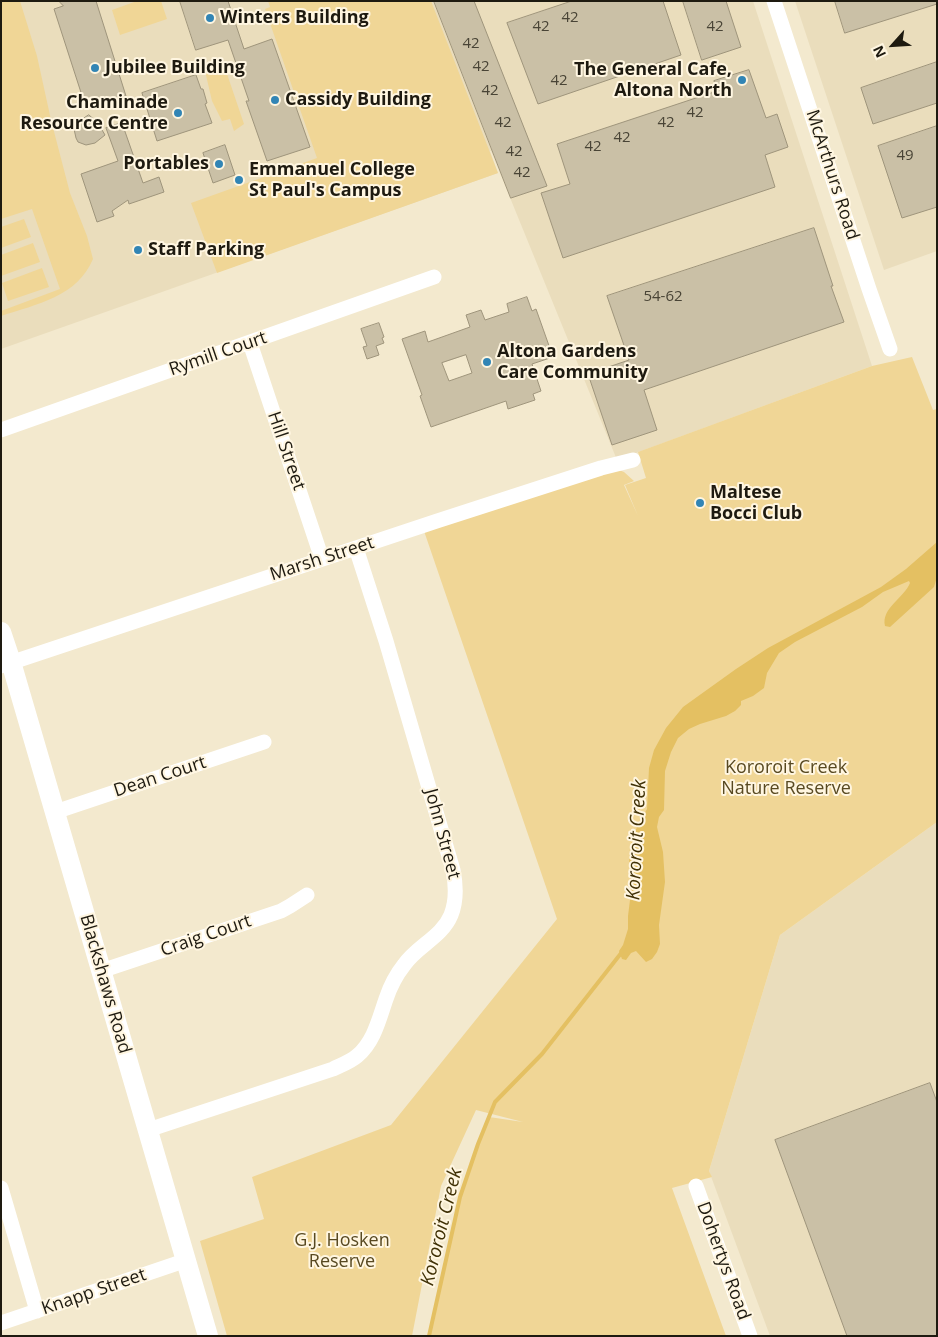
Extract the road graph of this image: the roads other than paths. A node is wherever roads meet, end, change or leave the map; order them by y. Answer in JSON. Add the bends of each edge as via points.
{"nodes":[{"id":1,"x":774,"y":1,"type":"edge"},
{"id":2,"x":434,"y":277,"type":"dead end"},
{"id":3,"x":250,"y":343,"type":"junction"},
{"id":4,"x":890,"y":349,"type":"dead end"},
{"id":5,"x":1,"y":430,"type":"edge"},
{"id":6,"x":633,"y":460,"type":"dead end"},
{"id":7,"x":356,"y":548,"type":"junction"},
{"id":8,"x":322,"y":559,"type":"junction"},
{"id":9,"x":1,"y":632,"type":"edge"},
{"id":10,"x":6,"y":664,"type":"edge"},
{"id":11,"x":264,"y":742,"type":"dead end"},
{"id":12,"x":55,"y":812,"type":"junction"},
{"id":13,"x":307,"y":895,"type":"dead end"},
{"id":14,"x":101,"y":971,"type":"junction"},
{"id":15,"x":148,"y":1130,"type":"junction"},
{"id":16,"x":696,"y":1186,"type":"dead end"},
{"id":17,"x":1,"y":1188,"type":"edge"},
{"id":18,"x":187,"y":1260,"type":"junction"},
{"id":19,"x":37,"y":1311,"type":"junction"},
{"id":20,"x":1,"y":1322,"type":"edge"},
{"id":21,"x":208,"y":1336,"type":"edge"},
{"id":22,"x":750,"y":1336,"type":"edge"}],
"edges":[{"from":1,"to":4,"type":"street","name":"McArthurs Road"},
{"from":2,"to":3,"type":"street","name":"Rymill Court"},
{"from":3,"to":5,"type":"street","name":"Rymill Court"},
{"from":3,"to":8,"type":"street","name":"Hill Street"},
{"from":6,"to":7,"type":"street","name":"Marsh Street"},
{"from":7,"to":8,"type":"street","name":"Marsh Street"},
{"from":7,"to":15,"type":"street","name":"John Street","via":[[453,870],[456,888],[451,916],[434,937],[404,963],[390,988],[373,1035],[358,1055],[333,1069]]},
{"from":8,"to":10,"type":"street","name":"Marsh Street"},
{"from":9,"to":10,"type":"main road","name":"Blackshaws Road"},
{"from":10,"to":12,"type":"main road","name":"Blackshaws Road"},
{"from":11,"to":12,"type":"street","name":"Dean Court"},
{"from":12,"to":14,"type":"main road","name":"Blackshaws Road"},
{"from":13,"to":14,"type":"street","name":"Craig Court","via":[[281,911]]},
{"from":14,"to":15,"type":"main road","name":"Blackshaws Road"},
{"from":15,"to":18,"type":"main road","name":"Blackshaws Road"},
{"from":16,"to":22,"type":"street","name":"Dohertys Road"},
{"from":17,"to":19,"type":"street"},
{"from":18,"to":19,"type":"street","name":"Knapp Street"},
{"from":18,"to":21,"type":"main road","name":"Blackshaws Road"},
{"from":19,"to":20,"type":"street","name":"Knapp Street"}]}
